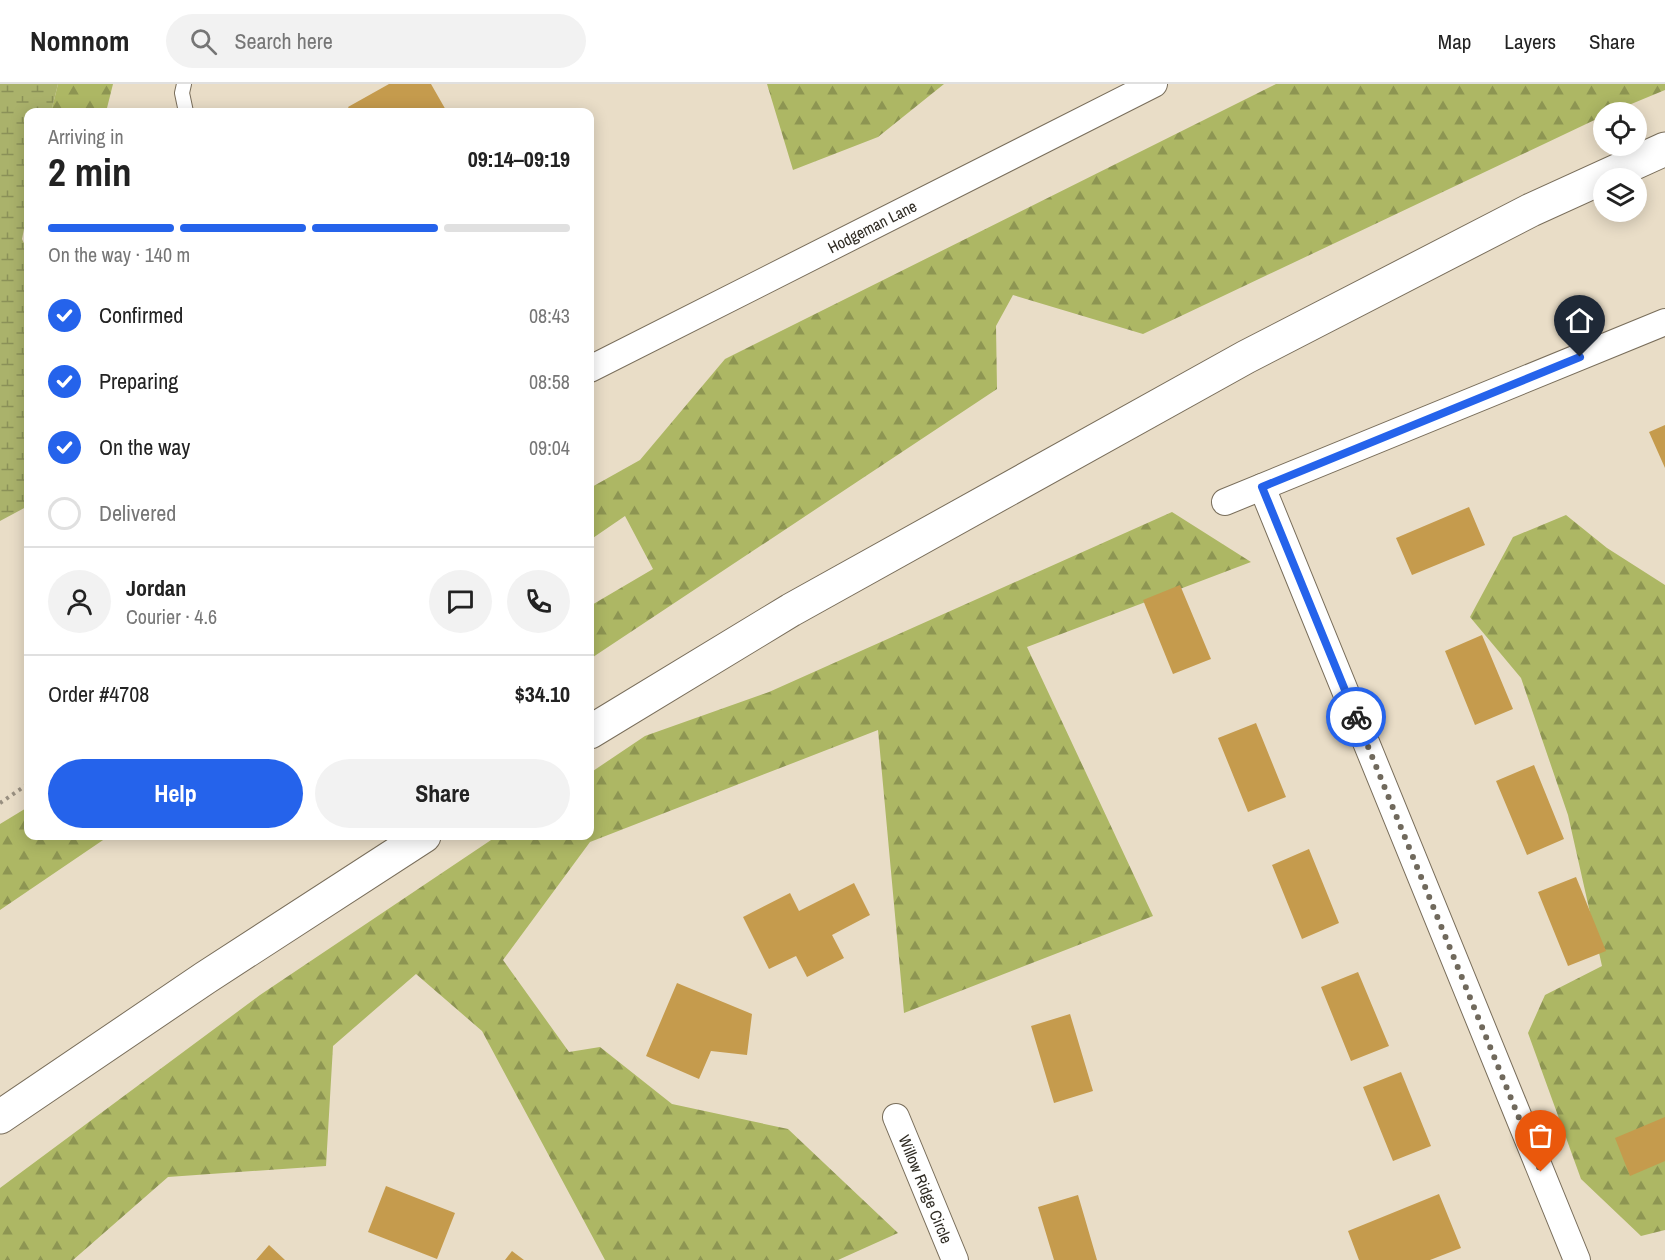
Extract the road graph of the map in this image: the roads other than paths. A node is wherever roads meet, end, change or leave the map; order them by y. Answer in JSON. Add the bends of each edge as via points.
{"nodes":[{"id":1,"x":184,"y":84,"type":"edge"},
{"id":2,"x":1154,"y":84,"type":"edge"},
{"id":3,"x":185,"y":108,"type":"edge"},
{"id":4,"x":1665,"y":149,"type":"edge"},
{"id":5,"x":1665,"y":322,"type":"edge"},
{"id":6,"x":594,"y":367,"type":"edge"},
{"id":7,"x":1262,"y":487,"type":"junction"},
{"id":8,"x":1225,"y":502,"type":"dead end"},
{"id":9,"x":594,"y":730,"type":"edge"},
{"id":10,"x":418,"y":840,"type":"edge"},
{"id":11,"x":0,"y":1117,"type":"edge"},
{"id":12,"x":897,"y":1117,"type":"dead end"},
{"id":13,"x":955,"y":1260,"type":"edge"},
{"id":14,"x":1577,"y":1260,"type":"edge"}],
"edges":[{"from":1,"to":3,"type":"lane"},
{"from":2,"to":6,"type":"street","name":"Hodgeman Lane"},
{"from":4,"to":9,"type":"main road","via":[[1531,210],[1236,363],[791,610]]},
{"from":5,"to":7,"type":"street"},
{"from":7,"to":8,"type":"street"},
{"from":7,"to":14,"type":"street"},
{"from":10,"to":11,"type":"main road"},
{"from":12,"to":13,"type":"street","name":"Willow Ridge Circle"}]}
